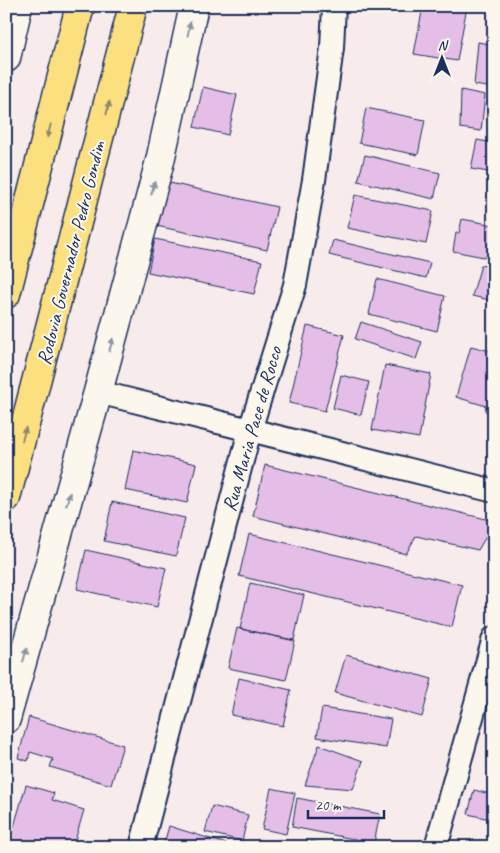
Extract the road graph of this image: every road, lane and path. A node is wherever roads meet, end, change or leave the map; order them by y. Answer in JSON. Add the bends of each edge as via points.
{"nodes":[{"id":1,"x":18,"y":6,"type":"edge"},
{"id":2,"x":80,"y":6,"type":"edge"},
{"id":3,"x":133,"y":6,"type":"edge"},
{"id":4,"x":194,"y":6,"type":"edge"},
{"id":5,"x":334,"y":6,"type":"edge"},
{"id":6,"x":6,"y":58,"type":"edge"},
{"id":7,"x":6,"y":294,"type":"edge"},
{"id":8,"x":98,"y":392,"type":"junction"},
{"id":9,"x":250,"y":430,"type":"junction"},
{"id":10,"x":494,"y":491,"type":"edge"},
{"id":11,"x":6,"y":498,"type":"edge"},
{"id":12,"x":494,"y":638,"type":"edge"},
{"id":13,"x":6,"y":719,"type":"edge"},
{"id":14,"x":141,"y":847,"type":"edge"},
{"id":15,"x":436,"y":847,"type":"edge"}],
"edges":[{"from":1,"to":6,"type":"street"},
{"from":2,"to":7,"type":"highway","one_way":true},
{"from":11,"to":3,"type":"highway","name":"Rodovia Governador Pedro Gondim","one_way":true},
{"from":8,"to":4,"type":"street","one_way":true,"via":[[160,161]]},
{"from":5,"to":9,"type":"street","name":"Rua Maria Pace de Rocco","via":[[332,48],[318,152],[295,285]]},
{"from":8,"to":9,"type":"street"},
{"from":13,"to":8,"type":"street","one_way":true},
{"from":9,"to":10,"type":"street"},
{"from":9,"to":14,"type":"street","name":"Rua Maria Pace de Rocco"},
{"from":12,"to":15,"type":"street"}]}
